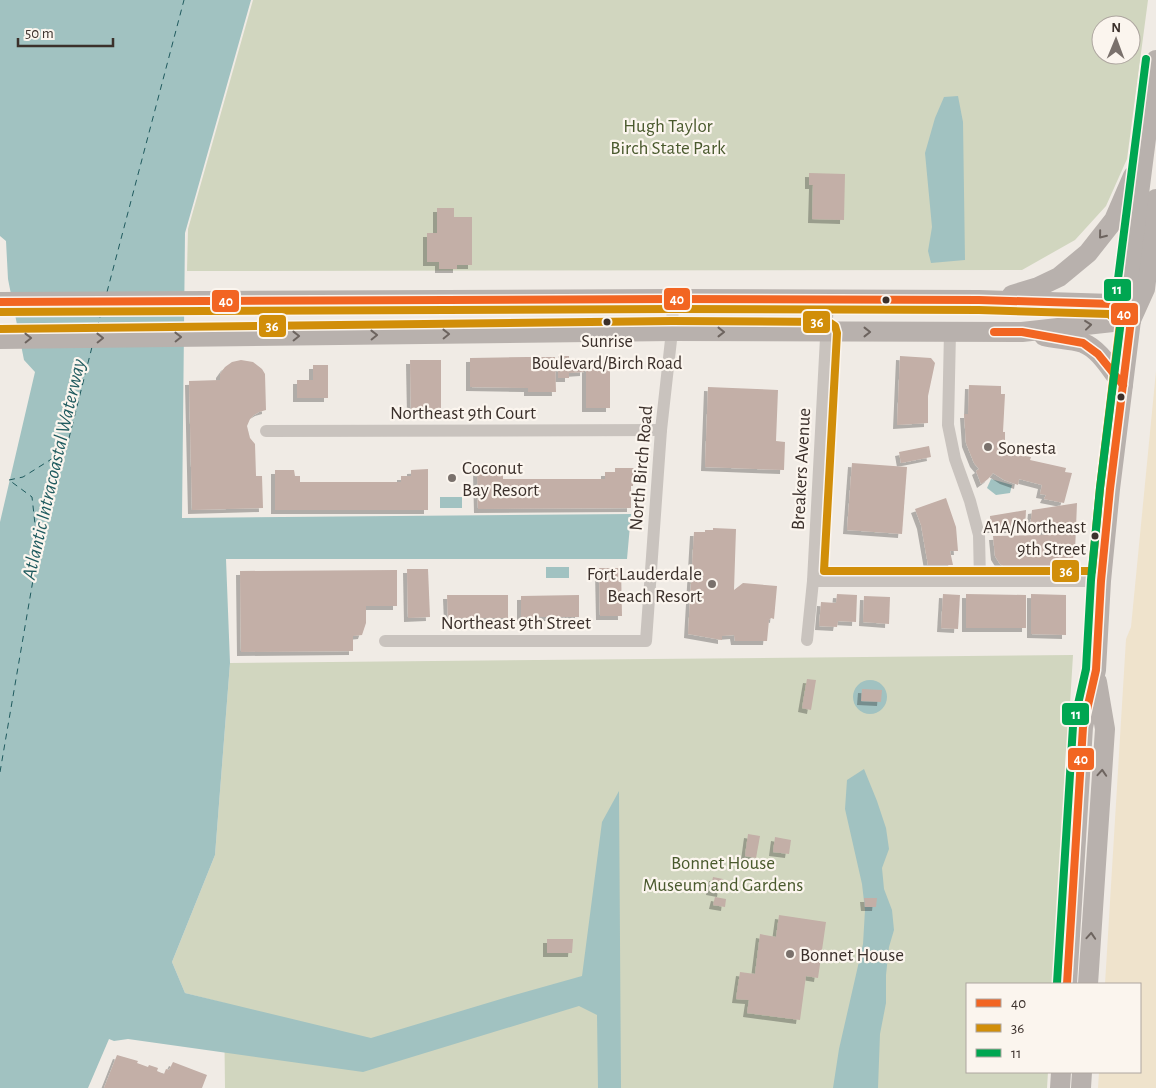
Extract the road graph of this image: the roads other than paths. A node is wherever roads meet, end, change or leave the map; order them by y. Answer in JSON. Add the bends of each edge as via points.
{"nodes":[{"id":1,"x":1156,"y":60,"type":"edge"},
{"id":2,"x":1145,"y":144,"type":"junction"},
{"id":3,"x":1156,"y":199,"type":"edge"},
{"id":4,"x":673,"y":299,"type":"junction"},
{"id":5,"x":828,"y":300,"type":"junction"},
{"id":6,"x":979,"y":300,"type":"junction"},
{"id":7,"x":0,"y":302,"type":"edge"},
{"id":8,"x":1131,"y":320,"type":"junction"},
{"id":9,"x":672,"y":332,"type":"junction"},
{"id":10,"x":827,"y":332,"type":"junction"},
{"id":11,"x":950,"y":332,"type":"junction"},
{"id":12,"x":1022,"y":332,"type":"junction"},
{"id":13,"x":0,"y":338,"type":"edge"},
{"id":14,"x":1123,"y":385,"type":"junction"},
{"id":15,"x":661,"y":430,"type":"junction"},
{"id":16,"x":266,"y":431,"type":"dead end"},
{"id":17,"x":812,"y":581,"type":"junction"},
{"id":18,"x":980,"y":581,"type":"junction"},
{"id":19,"x":1101,"y":582,"type":"junction"},
{"id":20,"x":807,"y":640,"type":"dead end"},
{"id":21,"x":385,"y":641,"type":"dead end"},
{"id":22,"x":646,"y":641,"type":"joint"},
{"id":23,"x":1096,"y":670,"type":"junction"},
{"id":24,"x":1067,"y":983,"type":"edge"},
{"id":25,"x":1088,"y":983,"type":"edge"},
{"id":26,"x":1061,"y":1073,"type":"edge"},
{"id":27,"x":1082,"y":1073,"type":"edge"},
{"id":28,"x":1060,"y":1088,"type":"edge"},
{"id":29,"x":1081,"y":1088,"type":"edge"}],
"edges":[{"from":1,"to":2,"type":"main road"},
{"from":2,"to":6,"type":"main road","one_way":true,"via":[[1114,220],[1088,253],[1059,277],[1038,287]]},
{"from":2,"to":8,"type":"main road","via":[[1127,288]]},
{"from":3,"to":8,"type":"main road","via":[[1145,289]]},
{"from":4,"to":5,"type":"main road"},
{"from":4,"to":7,"type":"main road"},
{"from":4,"to":9,"type":"street","name":"North Birch Road"},
{"from":5,"to":6,"type":"main road"},
{"from":5,"to":10,"type":"street","name":"Breakers Avenue"},
{"from":6,"to":8,"type":"main road","via":[[1113,304]]},
{"from":12,"to":8,"type":"main road","one_way":true},
{"from":8,"to":14,"type":"main road"},
{"from":9,"to":10,"type":"main road","one_way":true},
{"from":13,"to":9,"type":"main road","one_way":true},
{"from":9,"to":15,"type":"street","name":"North Birch Road"},
{"from":10,"to":11,"type":"main road","one_way":true},
{"from":10,"to":17,"type":"street","name":"Breakers Avenue"},
{"from":11,"to":12,"type":"main road"},
{"from":11,"to":18,"type":"street","via":[[948,425],[979,535]]},
{"from":12,"to":14,"type":"main road","via":[[1083,344],[1098,354]]},
{"from":14,"to":19,"type":"main road"},
{"from":15,"to":16,"type":"street","name":"Northeast 9th Court"},
{"from":15,"to":22,"type":"street","name":"North Birch Road"},
{"from":17,"to":18,"type":"street"},
{"from":17,"to":20,"type":"street","name":"Breakers Avenue"},
{"from":18,"to":19,"type":"street"},
{"from":19,"to":23,"type":"main road"},
{"from":21,"to":22,"type":"street","name":"Northeast 9th Street"},
{"from":23,"to":24,"type":"main road","via":[[1083,727]]},
{"from":25,"to":23,"type":"main road","one_way":true,"via":[[1105,729]]},
{"from":26,"to":28,"type":"main road"},
{"from":27,"to":29,"type":"main road"}]}
